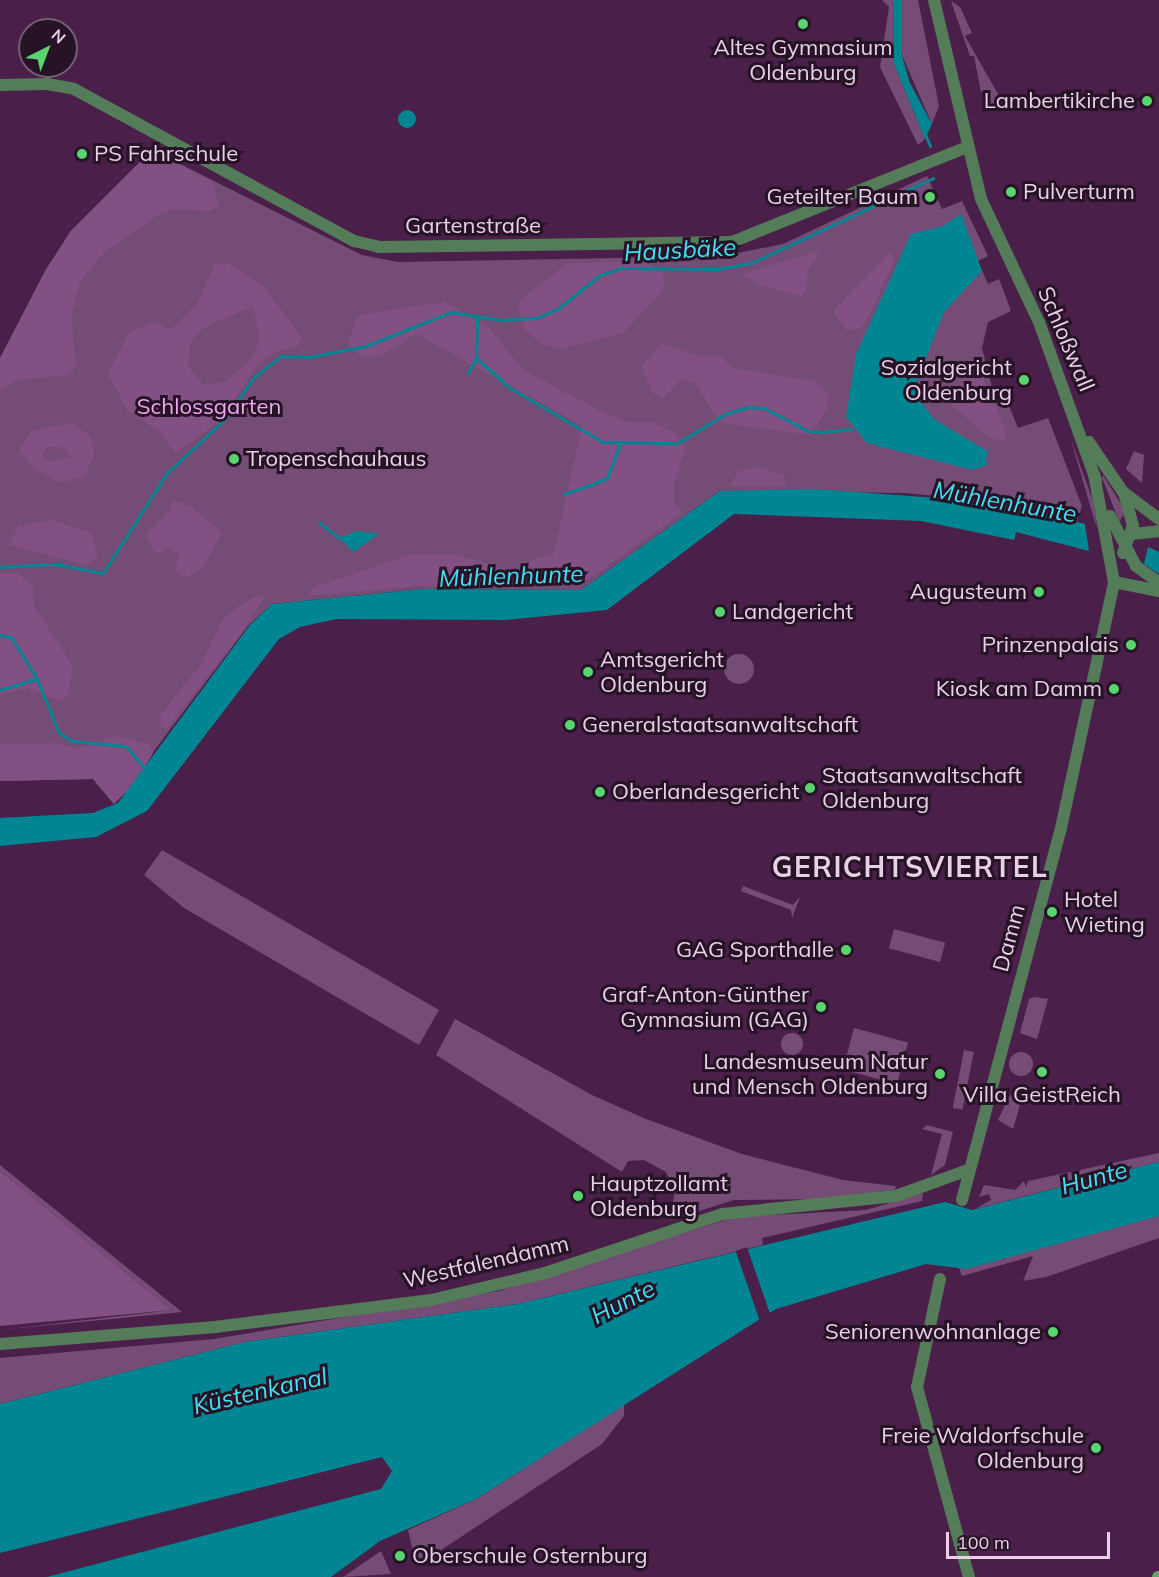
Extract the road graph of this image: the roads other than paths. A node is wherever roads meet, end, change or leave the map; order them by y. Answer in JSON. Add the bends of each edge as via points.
{"nodes":[{"id":1,"x":934,"y":0,"type":"edge"},
{"id":2,"x":0,"y":85,"type":"edge"},
{"id":3,"x":967,"y":147,"type":"junction"},
{"id":4,"x":1082,"y":431,"type":"junction"},
{"id":5,"x":1094,"y":474,"type":"junction"},
{"id":6,"x":1123,"y":492,"type":"junction"},
{"id":7,"x":1159,"y":519,"type":"edge"},
{"id":8,"x":1159,"y":531,"type":"edge"},
{"id":9,"x":1132,"y":534,"type":"junction"},
{"id":10,"x":1125,"y":549,"type":"junction"},
{"id":11,"x":1114,"y":581,"type":"junction"},
{"id":12,"x":1159,"y":584,"type":"edge"},
{"id":13,"x":1159,"y":591,"type":"edge"},
{"id":14,"x":968,"y":1170,"type":"junction"},
{"id":15,"x":962,"y":1200,"type":"dead end"},
{"id":16,"x":940,"y":1279,"type":"dead end"},
{"id":17,"x":0,"y":1344,"type":"edge"},
{"id":18,"x":969,"y":1577,"type":"edge"}],
"edges":[{"from":1,"to":3,"type":"street","name":"Schloßwall"},
{"from":2,"to":3,"type":"street","name":"Gartenstraße","via":[[48,84],[74,89],[354,242],[379,247],[732,242]]},
{"from":3,"to":4,"type":"street","name":"Schloßwall","via":[[988,215],[1039,322]]},
{"from":4,"to":5,"type":"street","name":"Schloßwall"},
{"from":4,"to":6,"type":"street"},
{"from":5,"to":10,"type":"street","name":"Schloßwall"},
{"from":5,"to":11,"type":"street"},
{"from":6,"to":7,"type":"street"},
{"from":6,"to":9,"type":"street"},
{"from":8,"to":9,"type":"street"},
{"from":9,"to":10,"type":"street","name":"Damm"},
{"from":10,"to":11,"type":"street","name":"Damm"},
{"from":10,"to":12,"type":"street"},
{"from":11,"to":13,"type":"street"},
{"from":11,"to":14,"type":"street","name":"Damm","via":[[1063,819]]},
{"from":14,"to":15,"type":"street","name":"Damm"},
{"from":14,"to":17,"type":"street","name":"Westfalendamm","via":[[885,1198],[722,1214],[544,1273],[431,1300],[214,1327]]},
{"from":16,"to":18,"type":"street","via":[[917,1387]]}]}
